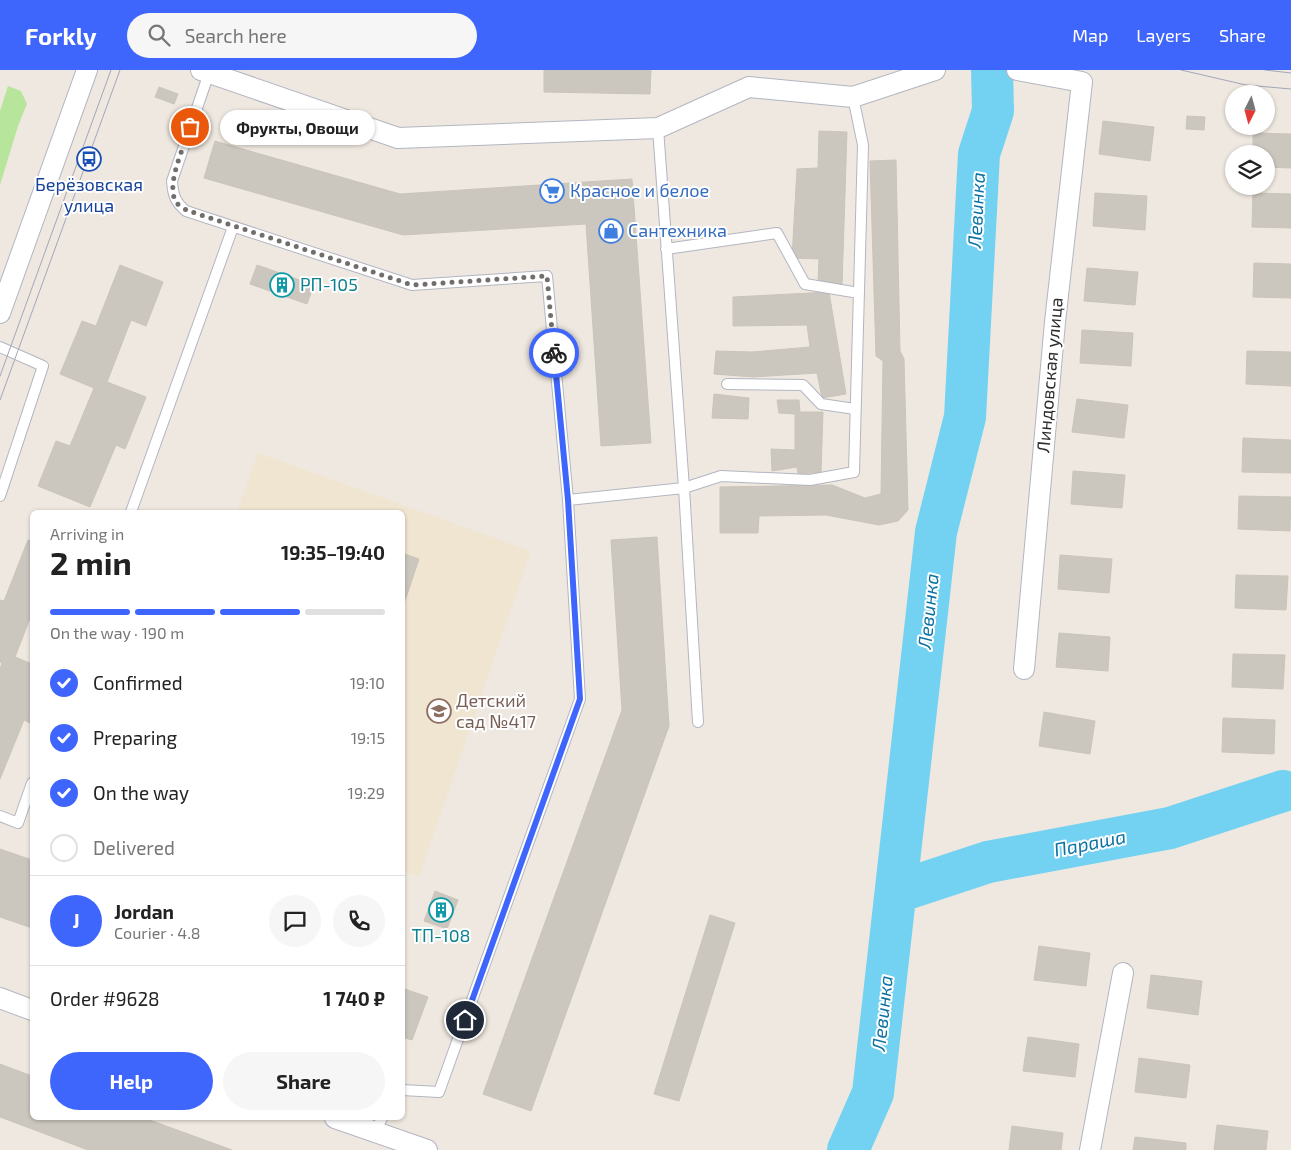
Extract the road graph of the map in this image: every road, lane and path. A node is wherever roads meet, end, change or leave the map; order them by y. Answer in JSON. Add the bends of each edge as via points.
{"nodes":[{"id":1,"x":87,"y":70,"type":"edge"},
{"id":2,"x":935,"y":70,"type":"edge"},
{"id":3,"x":1017,"y":70,"type":"edge"},
{"id":4,"x":205,"y":71,"type":"edge"},
{"id":5,"x":854,"y":97,"type":"junction"},
{"id":6,"x":658,"y":128,"type":"junction"},
{"id":7,"x":233,"y":227,"type":"junction"},
{"id":8,"x":666,"y":249,"type":"junction"},
{"id":9,"x":859,"y":294,"type":"junction"},
{"id":10,"x":0,"y":313,"type":"edge"},
{"id":11,"x":0,"y":347,"type":"edge"},
{"id":12,"x":727,"y":384,"type":"dead end"},
{"id":13,"x":855,"y":409,"type":"junction"},
{"id":14,"x":684,"y":488,"type":"junction"},
{"id":15,"x":0,"y":496,"type":"edge"},
{"id":16,"x":568,"y":500,"type":"junction"},
{"id":17,"x":132,"y":510,"type":"edge"},
{"id":18,"x":1024,"y":669,"type":"dead end"},
{"id":19,"x":698,"y":722,"type":"dead end"},
{"id":20,"x":30,"y":789,"type":"edge"},
{"id":21,"x":0,"y":816,"type":"edge"},
{"id":22,"x":1123,"y":973,"type":"dead end"},
{"id":23,"x":0,"y":998,"type":"edge"},
{"id":24,"x":30,"y":1009,"type":"edge"},
{"id":25,"x":405,"y":1090,"type":"edge"},
{"id":26,"x":350,"y":1120,"type":"edge"},
{"id":27,"x":378,"y":1124,"type":"edge"},
{"id":28,"x":402,"y":1146,"type":"edge"},
{"id":29,"x":427,"y":1150,"type":"edge"},
{"id":30,"x":1090,"y":1150,"type":"edge"}],
"edges":[{"from":1,"to":10,"type":"street"},
{"from":2,"to":5,"type":"street"},
{"from":3,"to":18,"type":"street","name":"Линдовская улица","via":[[1082,82],[1054,322]]},
{"from":4,"to":6,"type":"street","via":[[398,138]]},
{"from":4,"to":7,"type":"lane","via":[[172,181],[173,193],[177,203],[186,210]]},
{"from":5,"to":6,"type":"street","via":[[749,86]]},
{"from":5,"to":9,"type":"lane","via":[[863,145]]},
{"from":6,"to":8,"type":"lane"},
{"from":7,"to":16,"type":"lane","via":[[412,285],[547,276]]},
{"from":7,"to":17,"type":"lane"},
{"from":8,"to":9,"type":"lane","via":[[777,233],[805,284]]},
{"from":8,"to":14,"type":"lane"},
{"from":9,"to":13,"type":"lane"},
{"from":11,"to":15,"type":"lane","via":[[43,366]]},
{"from":12,"to":13,"type":"lane","via":[[803,386],[821,404]]},
{"from":13,"to":14,"type":"lane","via":[[854,472],[810,480],[721,476]]},
{"from":14,"to":16,"type":"lane"},
{"from":14,"to":19,"type":"lane"},
{"from":16,"to":25,"type":"lane","via":[[580,699],[439,1092]]},
{"from":20,"to":21,"type":"lane","via":[[18,822]]},
{"from":22,"to":30,"type":"street"},
{"from":23,"to":24,"type":"street"},
{"from":26,"to":27,"type":"street"},
{"from":27,"to":28,"type":"street"},
{"from":28,"to":29,"type":"street"}]}
